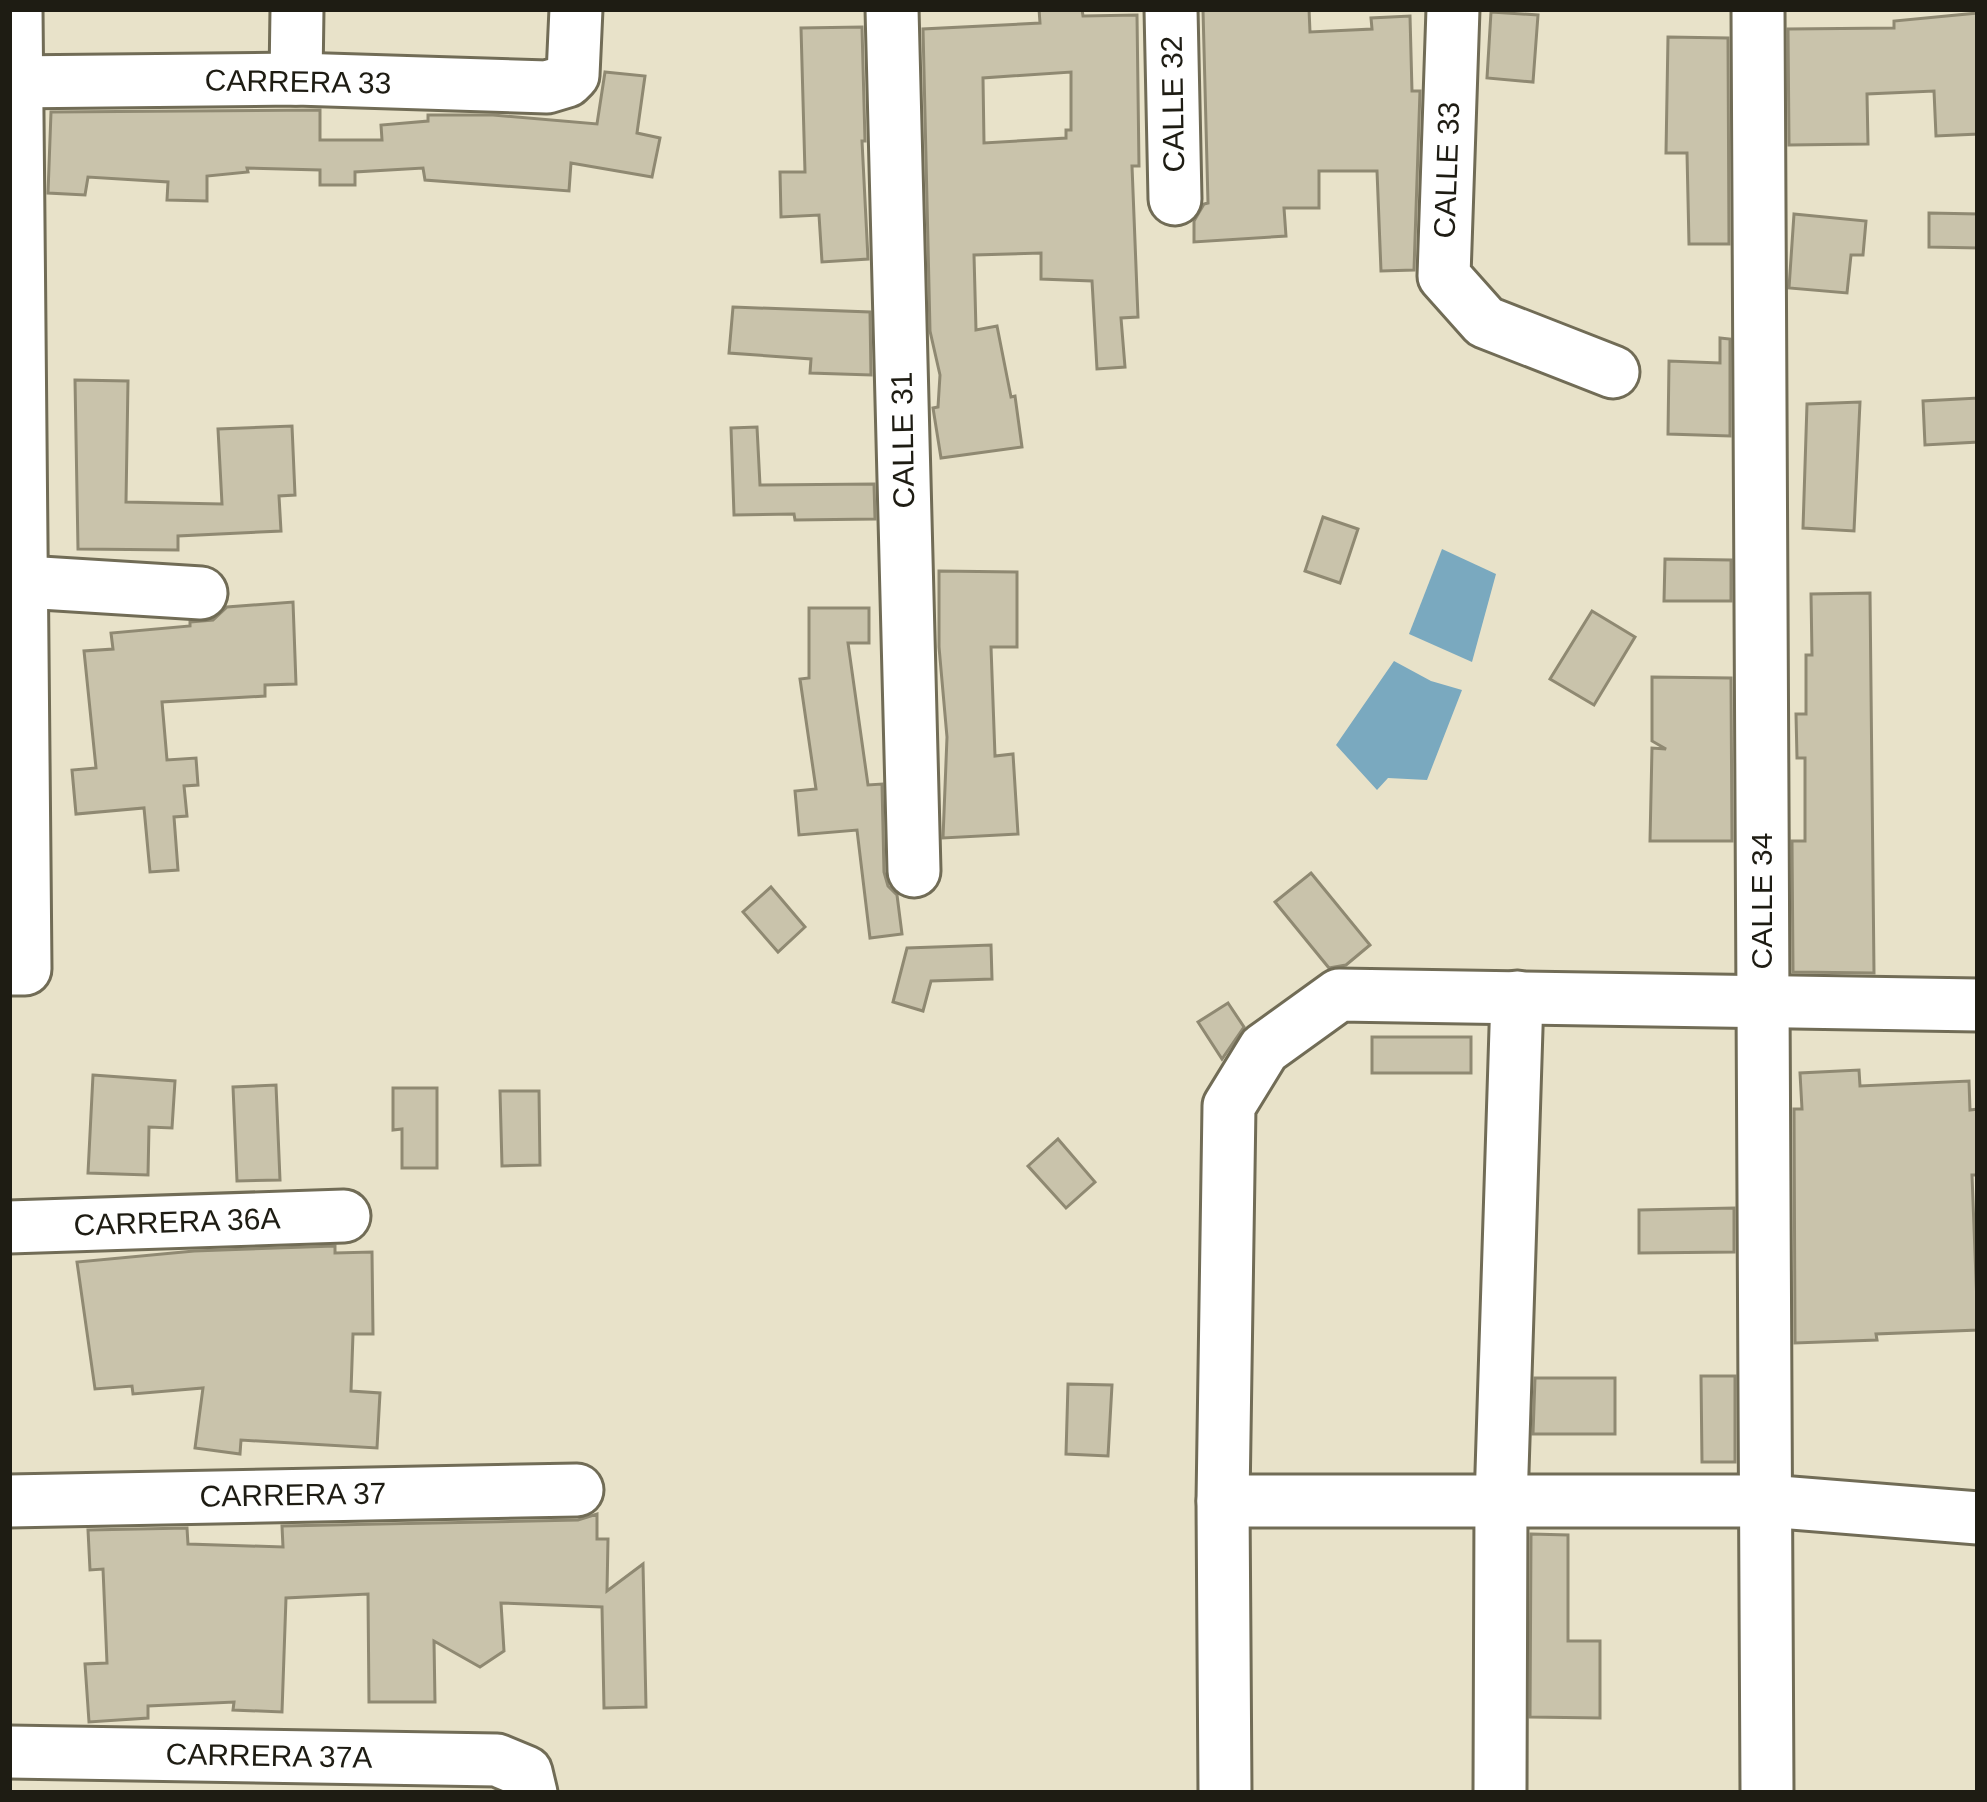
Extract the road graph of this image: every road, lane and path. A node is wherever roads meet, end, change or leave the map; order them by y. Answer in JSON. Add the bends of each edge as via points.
{"nodes":[{"id":1,"x":16,"y":9,"type":"edge"},
{"id":2,"x":297,"y":9,"type":"edge"},
{"id":3,"x":576,"y":9,"type":"edge"},
{"id":4,"x":892,"y":9,"type":"edge"},
{"id":5,"x":1171,"y":9,"type":"edge"},
{"id":6,"x":1453,"y":9,"type":"edge"},
{"id":7,"x":1758,"y":9,"type":"edge"},
{"id":8,"x":296,"y":79,"type":"junction"},
{"id":9,"x":13,"y":82,"type":"edge"},
{"id":10,"x":1175,"y":199,"type":"dead end"},
{"id":11,"x":14,"y":329,"type":"edge"},
{"id":12,"x":1613,"y":372,"type":"dead end"},
{"id":13,"x":16,"y":581,"type":"edge"},
{"id":14,"x":201,"y":593,"type":"dead end"},
{"id":15,"x":914,"y":871,"type":"dead end"},
{"id":16,"x":9,"y":969,"type":"edge"},
{"id":17,"x":1517,"y":997,"type":"junction"},
{"id":18,"x":1763,"y":1000,"type":"junction"},
{"id":19,"x":1978,"y":1005,"type":"edge"},
{"id":20,"x":344,"y":1216,"type":"dead end"},
{"id":21,"x":9,"y":1227,"type":"edge"},
{"id":22,"x":577,"y":1490,"type":"dead end"},
{"id":23,"x":9,"y":1501,"type":"edge"},
{"id":24,"x":1767,"y":1501,"type":"junction"},
{"id":25,"x":1223,"y":1502,"type":"junction"},
{"id":26,"x":1501,"y":1502,"type":"junction"},
{"id":27,"x":1978,"y":1518,"type":"edge"},
{"id":28,"x":9,"y":1752,"type":"edge"},
{"id":29,"x":528,"y":1782,"type":"edge"},
{"id":30,"x":1225,"y":1793,"type":"edge"},
{"id":31,"x":1500,"y":1793,"type":"edge"},
{"id":32,"x":1767,"y":1793,"type":"edge"}],
"edges":[{"from":1,"to":9,"type":"street"},
{"from":2,"to":8,"type":"street"},
{"from":3,"to":8,"type":"street","name":"CARRERA 33","via":[[575,66],[567,82],[548,87]]},
{"from":4,"to":15,"type":"street","name":"CALLE 31"},
{"from":5,"to":10,"type":"street","name":"CALLE 32"},
{"from":6,"to":12,"type":"street","name":"CALLE 33","via":[[1444,276],[1485,322]]},
{"from":7,"to":18,"type":"street","name":"CALLE 34"},
{"from":8,"to":9,"type":"street","name":"CARRERA 33"},
{"from":9,"to":11,"type":"street"},
{"from":11,"to":13,"type":"street"},
{"from":13,"to":14,"type":"street"},
{"from":13,"to":16,"type":"street","via":[[25,969]]},
{"from":17,"to":18,"type":"street"},
{"from":17,"to":25,"type":"street","via":[[1339,995],[1264,1049],[1229,1106]]},
{"from":17,"to":26,"type":"street"},
{"from":18,"to":19,"type":"street"},
{"from":18,"to":24,"type":"street","name":"CALLE 34"},
{"from":20,"to":21,"type":"street","name":"CARRERA 36A"},
{"from":22,"to":23,"type":"street","name":"CARRERA 37"},
{"from":24,"to":26,"type":"street"},
{"from":24,"to":27,"type":"street"},
{"from":24,"to":32,"type":"street","name":"CALLE 34"},
{"from":25,"to":26,"type":"street"},
{"from":25,"to":30,"type":"street"},
{"from":26,"to":31,"type":"street"},
{"from":28,"to":29,"type":"street","name":"CARRERA 37A","via":[[497,1760]]}]}
